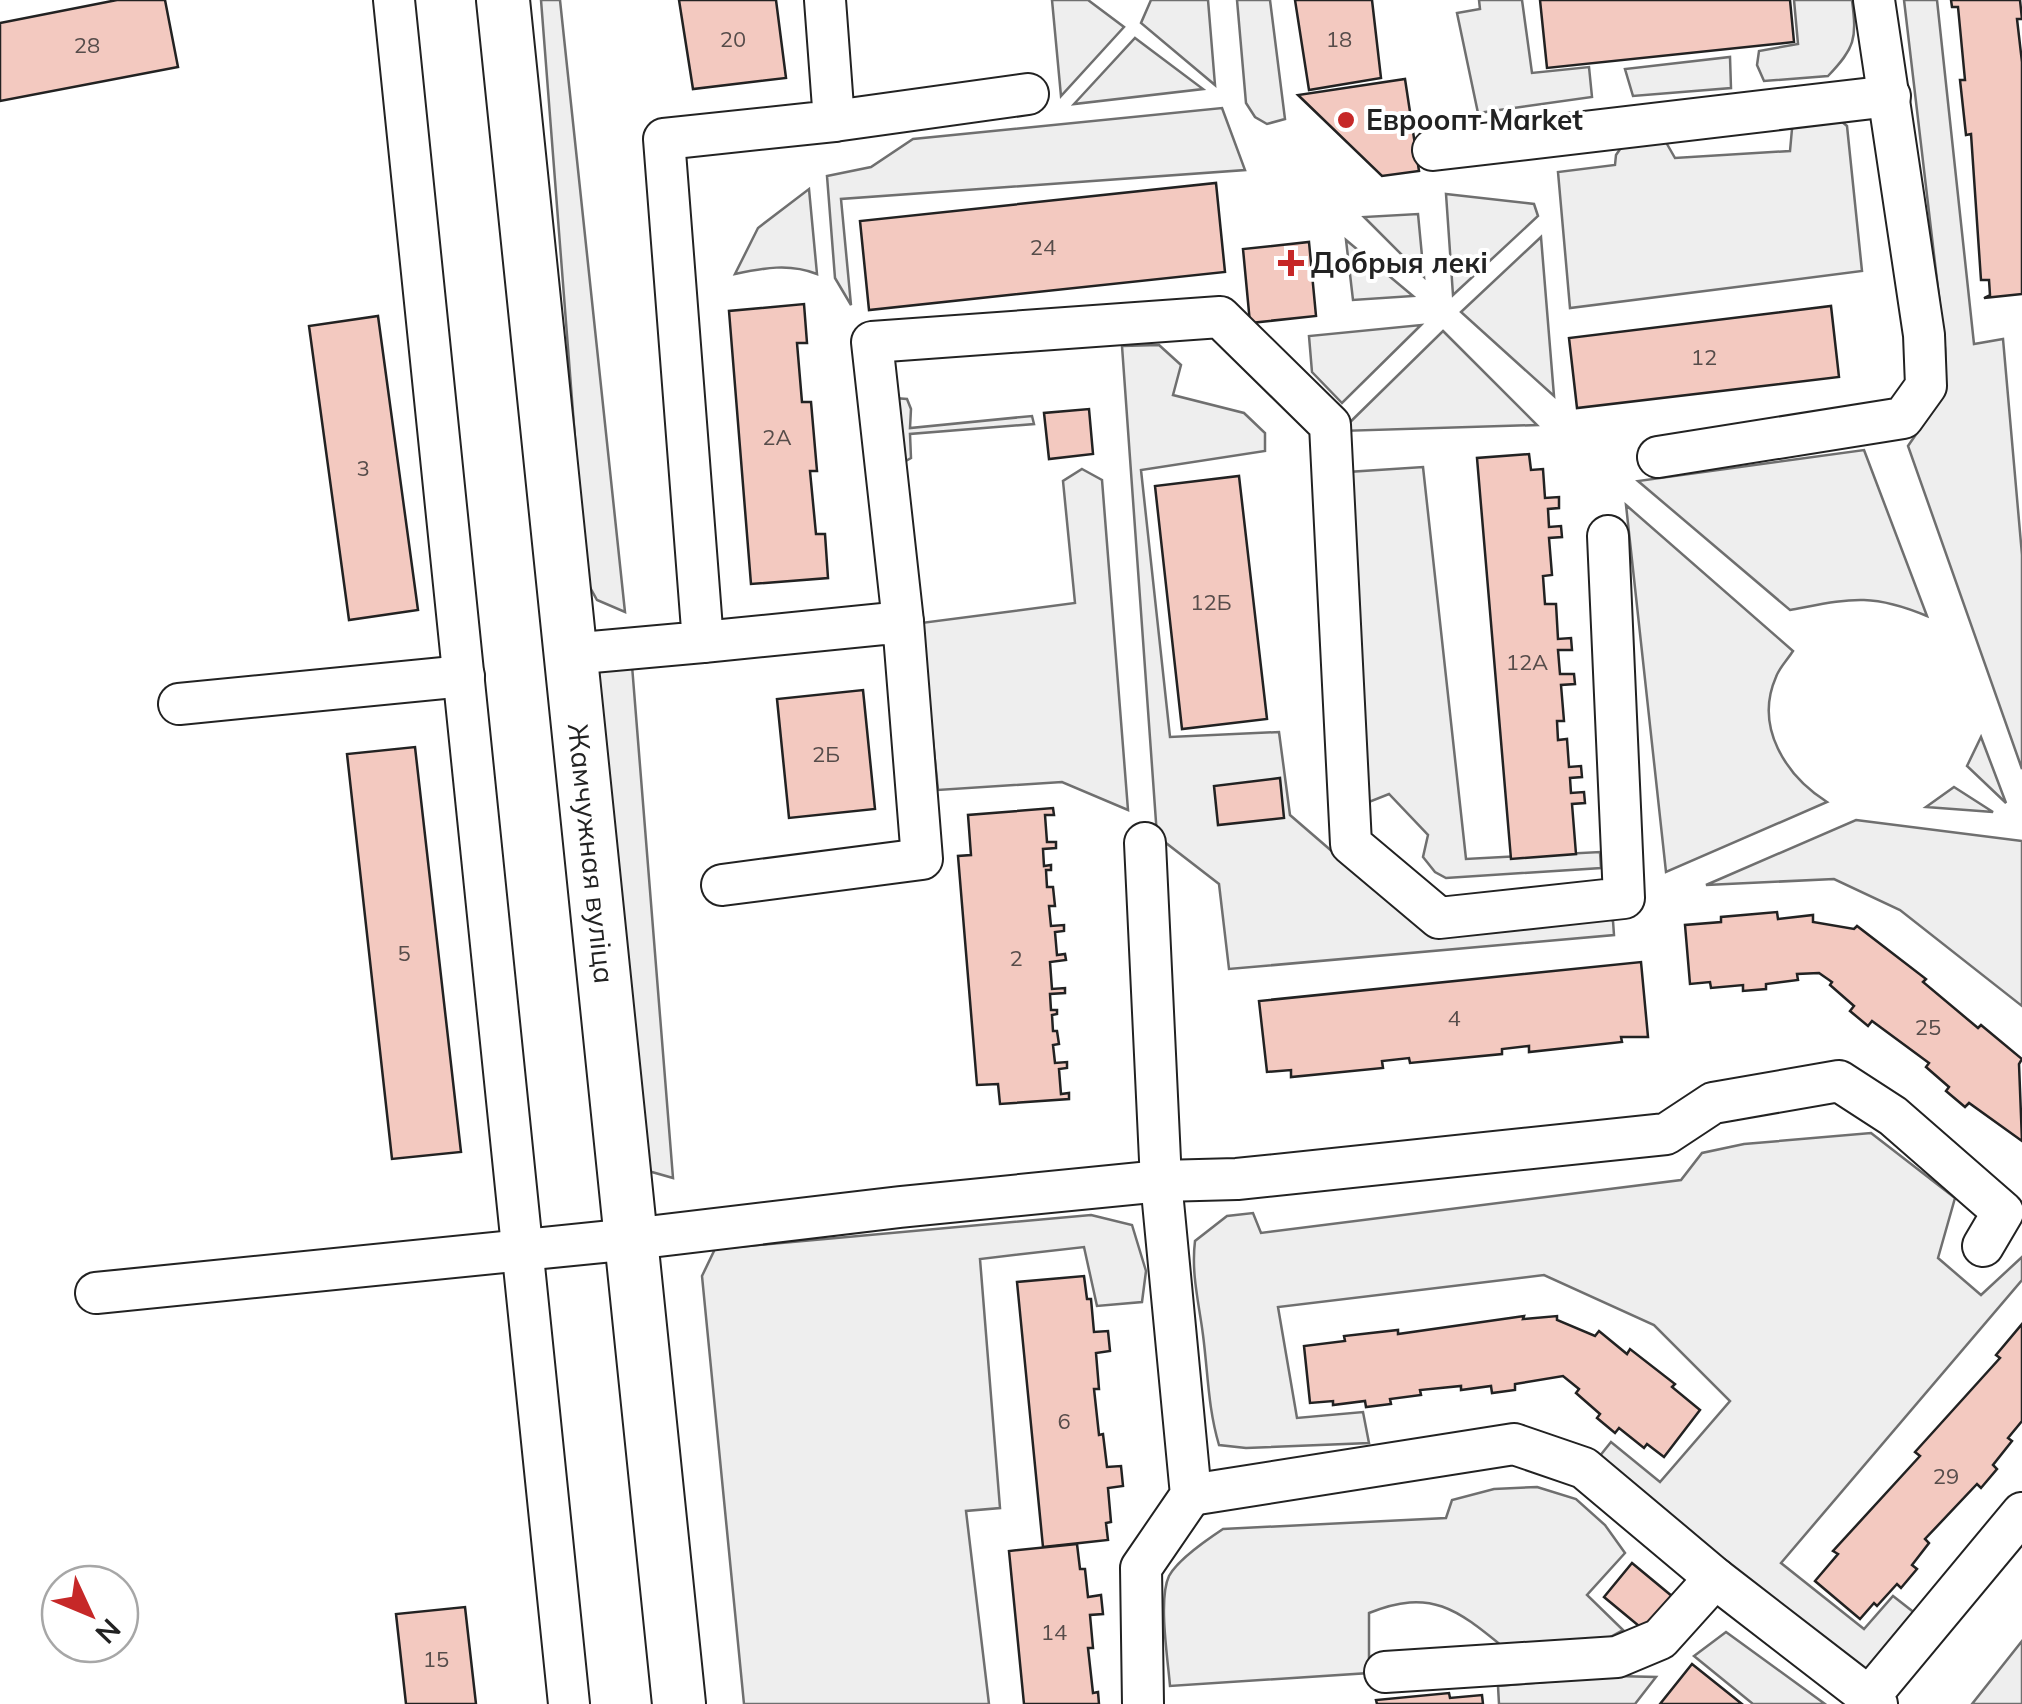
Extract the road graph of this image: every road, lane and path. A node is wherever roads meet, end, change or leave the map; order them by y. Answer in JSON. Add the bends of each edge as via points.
{"nodes":[{"id":1,"x":394,"y":0,"type":"edge"},
{"id":2,"x":503,"y":0,"type":"edge"},
{"id":3,"x":826,"y":0,"type":"edge"},
{"id":4,"x":1874,"y":0,"type":"edge"},
{"id":5,"x":1028,"y":94,"type":"dead end"},
{"id":6,"x":1890,"y":96,"type":"junction"},
{"id":7,"x":834,"y":121,"type":"junction"},
{"id":8,"x":1433,"y":150,"type":"dead end"},
{"id":9,"x":1658,"y":457,"type":"dead end"},
{"id":10,"x":1608,"y":536,"type":"dead end"},
{"id":11,"x":904,"y":622,"type":"junction"},
{"id":12,"x":703,"y":642,"type":"junction"},
{"id":13,"x":570,"y":654,"type":"junction"},
{"id":14,"x":464,"y":676,"type":"junction"},
{"id":15,"x":179,"y":704,"type":"dead end"},
{"id":16,"x":1145,"y":843,"type":"dead end"},
{"id":17,"x":722,"y":885,"type":"dead end"},
{"id":18,"x":1161,"y":1181,"type":"junction"},
{"id":19,"x":632,"y":1239,"type":"junction"},
{"id":20,"x":1984,"y":1246,"type":"dead end"},
{"id":21,"x":523,"y":1250,"type":"junction"},
{"id":22,"x":96,"y":1293,"type":"dead end"},
{"id":23,"x":1190,"y":1495,"type":"junction"},
{"id":24,"x":2022,"y":1513,"type":"edge"},
{"id":25,"x":1715,"y":1578,"type":"junction"},
{"id":26,"x":1384,"y":1672,"type":"dead end"},
{"id":27,"x":1873,"y":1700,"type":"edge"},
{"id":28,"x":569,"y":1704,"type":"edge"},
{"id":29,"x":679,"y":1704,"type":"edge"},
{"id":30,"x":1143,"y":1704,"type":"edge"}],
"edges":[{"from":1,"to":14,"type":"lane"},
{"from":2,"to":13,"type":"main road","name":"Жамчужная вуліца"},
{"from":3,"to":7,"type":"lane"},
{"from":4,"to":6,"type":"lane"},
{"from":5,"to":7,"type":"lane"},
{"from":6,"to":8,"type":"lane"},
{"from":6,"to":9,"type":"lane","via":[[1926,386],[1903,418]]},
{"from":7,"to":12,"type":"lane","via":[[664,139]]},
{"from":10,"to":11,"type":"lane","via":[[1624,898],[1439,918],[1351,844],[1330,425],[1220,317],[872,342]]},
{"from":11,"to":12,"type":"lane"},
{"from":11,"to":17,"type":"lane","via":[[922,859]]},
{"from":12,"to":13,"type":"lane"},
{"from":13,"to":19,"type":"main road","name":"Жамчужная вуліца"},
{"from":14,"to":15,"type":"lane"},
{"from":14,"to":21,"type":"lane"},
{"from":16,"to":18,"type":"lane"},
{"from":18,"to":19,"type":"lane"},
{"from":18,"to":20,"type":"lane","via":[[1237,1179],[1666,1134],[1713,1103],[1839,1081],[1892,1116],[2003,1212]]},
{"from":18,"to":23,"type":"lane"},
{"from":19,"to":21,"type":"lane"},
{"from":19,"to":29,"type":"main road","name":"Жамчужная вуліца"},
{"from":21,"to":22,"type":"lane"},
{"from":21,"to":28,"type":"lane"},
{"from":23,"to":25,"type":"lane","via":[[1514,1444],[1584,1468]]},
{"from":23,"to":30,"type":"lane","via":[[1141,1568]]},
{"from":24,"to":27,"type":"lane"},
{"from":25,"to":26,"type":"lane","via":[[1660,1639],[1617,1657]]},
{"from":25,"to":27,"type":"lane"}]}
